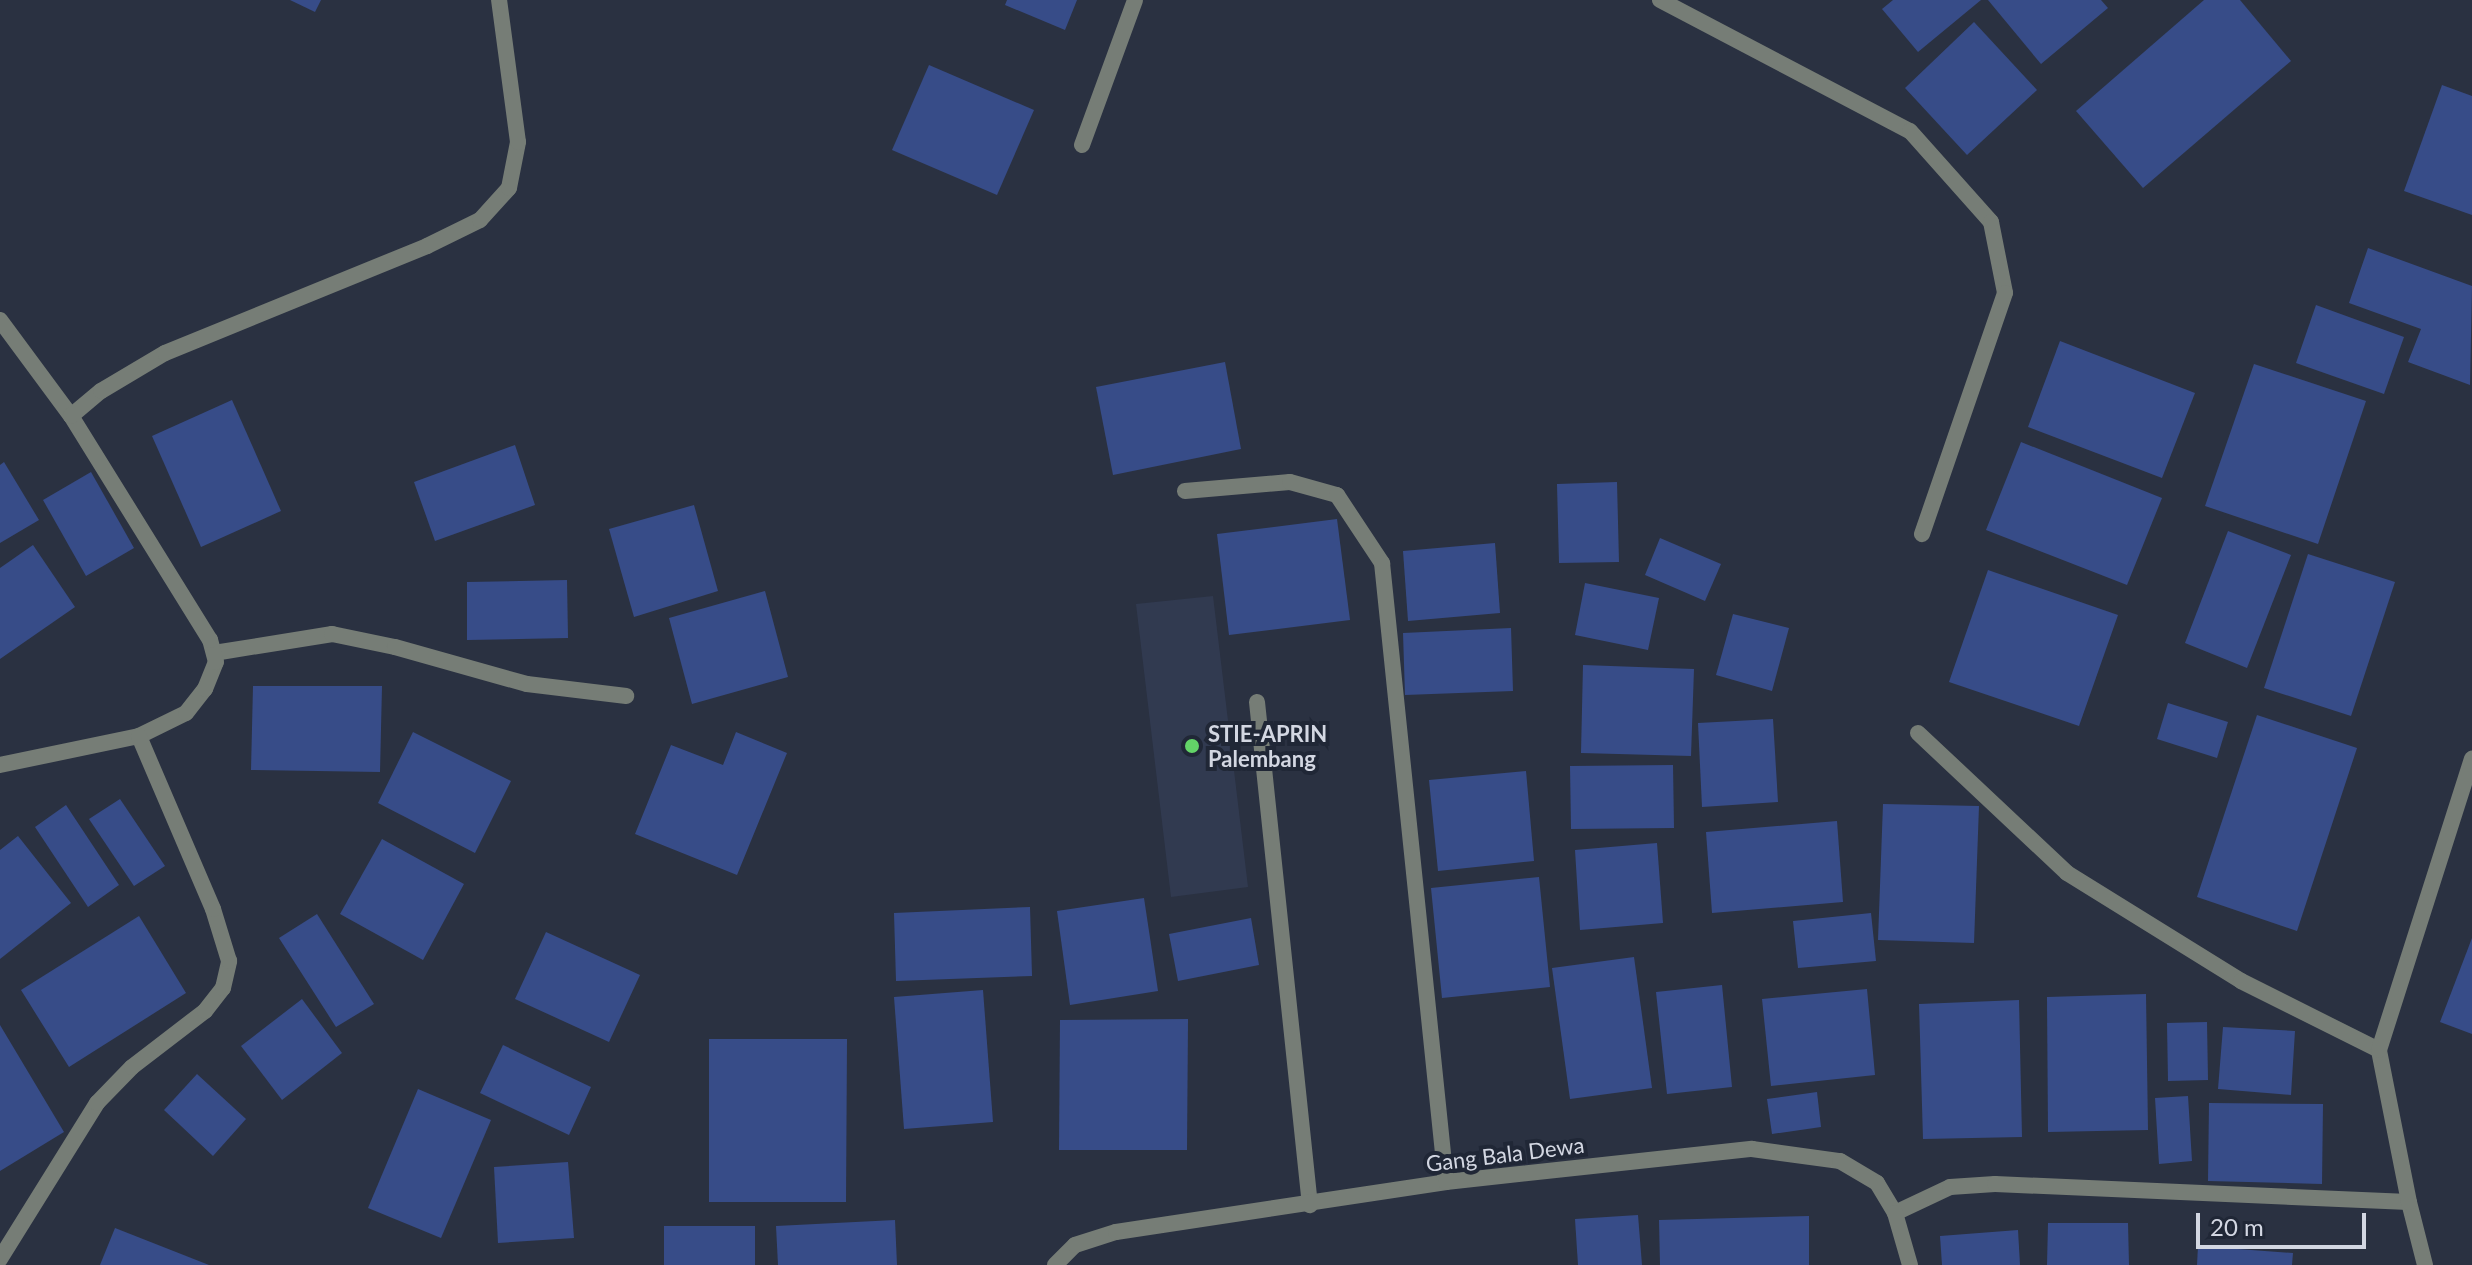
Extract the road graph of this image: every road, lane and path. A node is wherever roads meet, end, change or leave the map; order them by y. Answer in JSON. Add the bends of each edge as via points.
{"nodes":[{"id":1,"x":499,"y":0,"type":"edge"},
{"id":2,"x":1135,"y":0,"type":"edge"},
{"id":3,"x":1660,"y":0,"type":"edge"},
{"id":4,"x":1082,"y":145,"type":"dead end"},
{"id":5,"x":0,"y":320,"type":"edge"},
{"id":6,"x":71,"y":416,"type":"junction"},
{"id":7,"x":1185,"y":491,"type":"dead end"},
{"id":8,"x":1922,"y":534,"type":"dead end"},
{"id":9,"x":214,"y":653,"type":"junction"},
{"id":10,"x":626,"y":696,"type":"dead end"},
{"id":11,"x":1257,"y":702,"type":"dead end"},
{"id":12,"x":1918,"y":733,"type":"dead end"},
{"id":13,"x":139,"y":736,"type":"junction"},
{"id":14,"x":2472,"y":758,"type":"edge"},
{"id":15,"x":0,"y":765,"type":"edge"},
{"id":16,"x":2379,"y":1050,"type":"junction"},
{"id":17,"x":1446,"y":1182,"type":"junction"},
{"id":18,"x":2409,"y":1202,"type":"junction"},
{"id":19,"x":1310,"y":1205,"type":"junction"},
{"id":20,"x":1895,"y":1213,"type":"junction"},
{"id":21,"x":0,"y":1259,"type":"edge"},
{"id":22,"x":1055,"y":1265,"type":"edge"},
{"id":23,"x":1910,"y":1265,"type":"edge"},
{"id":24,"x":2425,"y":1265,"type":"edge"}],
"edges":[{"from":1,"to":6,"type":"street","via":[[518,142],[509,188],[480,220],[165,353],[101,391]]},
{"from":2,"to":4,"type":"street"},
{"from":3,"to":8,"type":"street","via":[[1910,131],[1991,222],[2005,293]]},
{"from":5,"to":6,"type":"street"},
{"from":6,"to":9,"type":"street"},
{"from":7,"to":17,"type":"street","via":[[1290,482],[1337,495],[1382,563]]},
{"from":9,"to":10,"type":"street","via":[[332,634],[527,684]]},
{"from":9,"to":13,"type":"street","via":[[213,676],[186,713]]},
{"from":11,"to":19,"type":"street"},
{"from":12,"to":16,"type":"street","via":[[2067,873],[2241,981]]},
{"from":13,"to":15,"type":"street"},
{"from":13,"to":21,"type":"street","via":[[213,909],[229,961],[223,988],[205,1011],[132,1067],[97,1103]]},
{"from":14,"to":16,"type":"street"},
{"from":16,"to":18,"type":"street"},
{"from":17,"to":19,"type":"street","name":"Gang Bala Dewa"},
{"from":17,"to":20,"type":"street","name":"Gang Bala Dewa","via":[[1752,1149],[1840,1161],[1877,1183]]},
{"from":18,"to":20,"type":"street","via":[[1995,1184],[1950,1187]]},
{"from":18,"to":24,"type":"street"},
{"from":19,"to":22,"type":"street","name":"Gang Bala Dewa","via":[[1116,1232],[1075,1245]]},
{"from":20,"to":23,"type":"street","name":"Gang Bala Dewa"}]}
